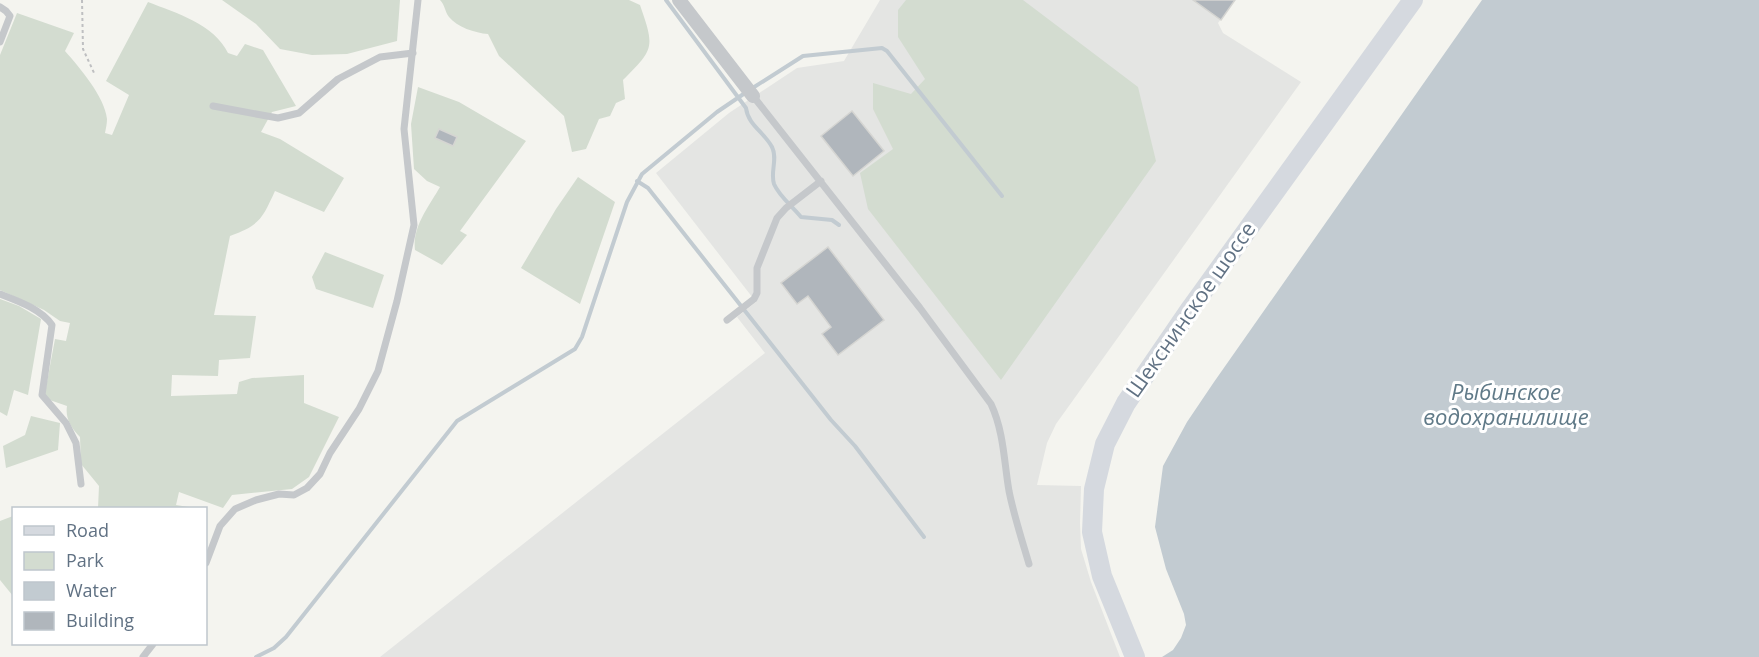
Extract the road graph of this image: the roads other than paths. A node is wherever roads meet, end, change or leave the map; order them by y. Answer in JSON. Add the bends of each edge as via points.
{"nodes":[{"id":1,"x":418,"y":0,"type":"edge"},
{"id":2,"x":679,"y":0,"type":"edge"},
{"id":3,"x":1413,"y":0,"type":"edge"},
{"id":4,"x":0,"y":7,"type":"edge"},
{"id":5,"x":0,"y":42,"type":"edge"},
{"id":6,"x":413,"y":53,"type":"junction"},
{"id":7,"x":753,"y":96,"type":"joint"},
{"id":8,"x":213,"y":105,"type":"dead end"},
{"id":9,"x":821,"y":181,"type":"junction"},
{"id":10,"x":0,"y":294,"type":"edge"},
{"id":11,"x":727,"y":320,"type":"dead end"},
{"id":12,"x":81,"y":484,"type":"dead end"},
{"id":13,"x":207,"y":560,"type":"edge"},
{"id":14,"x":1029,"y":564,"type":"dead end"},
{"id":15,"x":152,"y":645,"type":"edge"},
{"id":16,"x":1131,"y":648,"type":"edge"},
{"id":17,"x":143,"y":657,"type":"edge"}],
"edges":[{"from":1,"to":6,"type":"lane"},
{"from":2,"to":7,"type":"street"},
{"from":3,"to":16,"type":"main road","name":"Шекснинское шоссе","via":[[1191,308],[1126,403],[1105,444],[1094,489],[1092,532],[1102,576]]},
{"from":4,"to":5,"type":"lane","via":[[10,16]]},
{"from":6,"to":8,"type":"lane","via":[[380,57],[338,79],[299,113],[278,118]]},
{"from":6,"to":13,"type":"lane","via":[[404,129],[414,225],[378,371],[320,474],[294,495],[279,494],[235,509],[220,526]]},
{"from":7,"to":9,"type":"lane"},
{"from":9,"to":11,"type":"lane","via":[[777,218],[757,267],[758,293]]},
{"from":9,"to":14,"type":"lane","via":[[991,404],[1003,442],[1013,510]]},
{"from":10,"to":12,"type":"lane","via":[[46,316],[52,325],[42,395],[66,423],[76,443]]},
{"from":15,"to":17,"type":"lane"}]}
